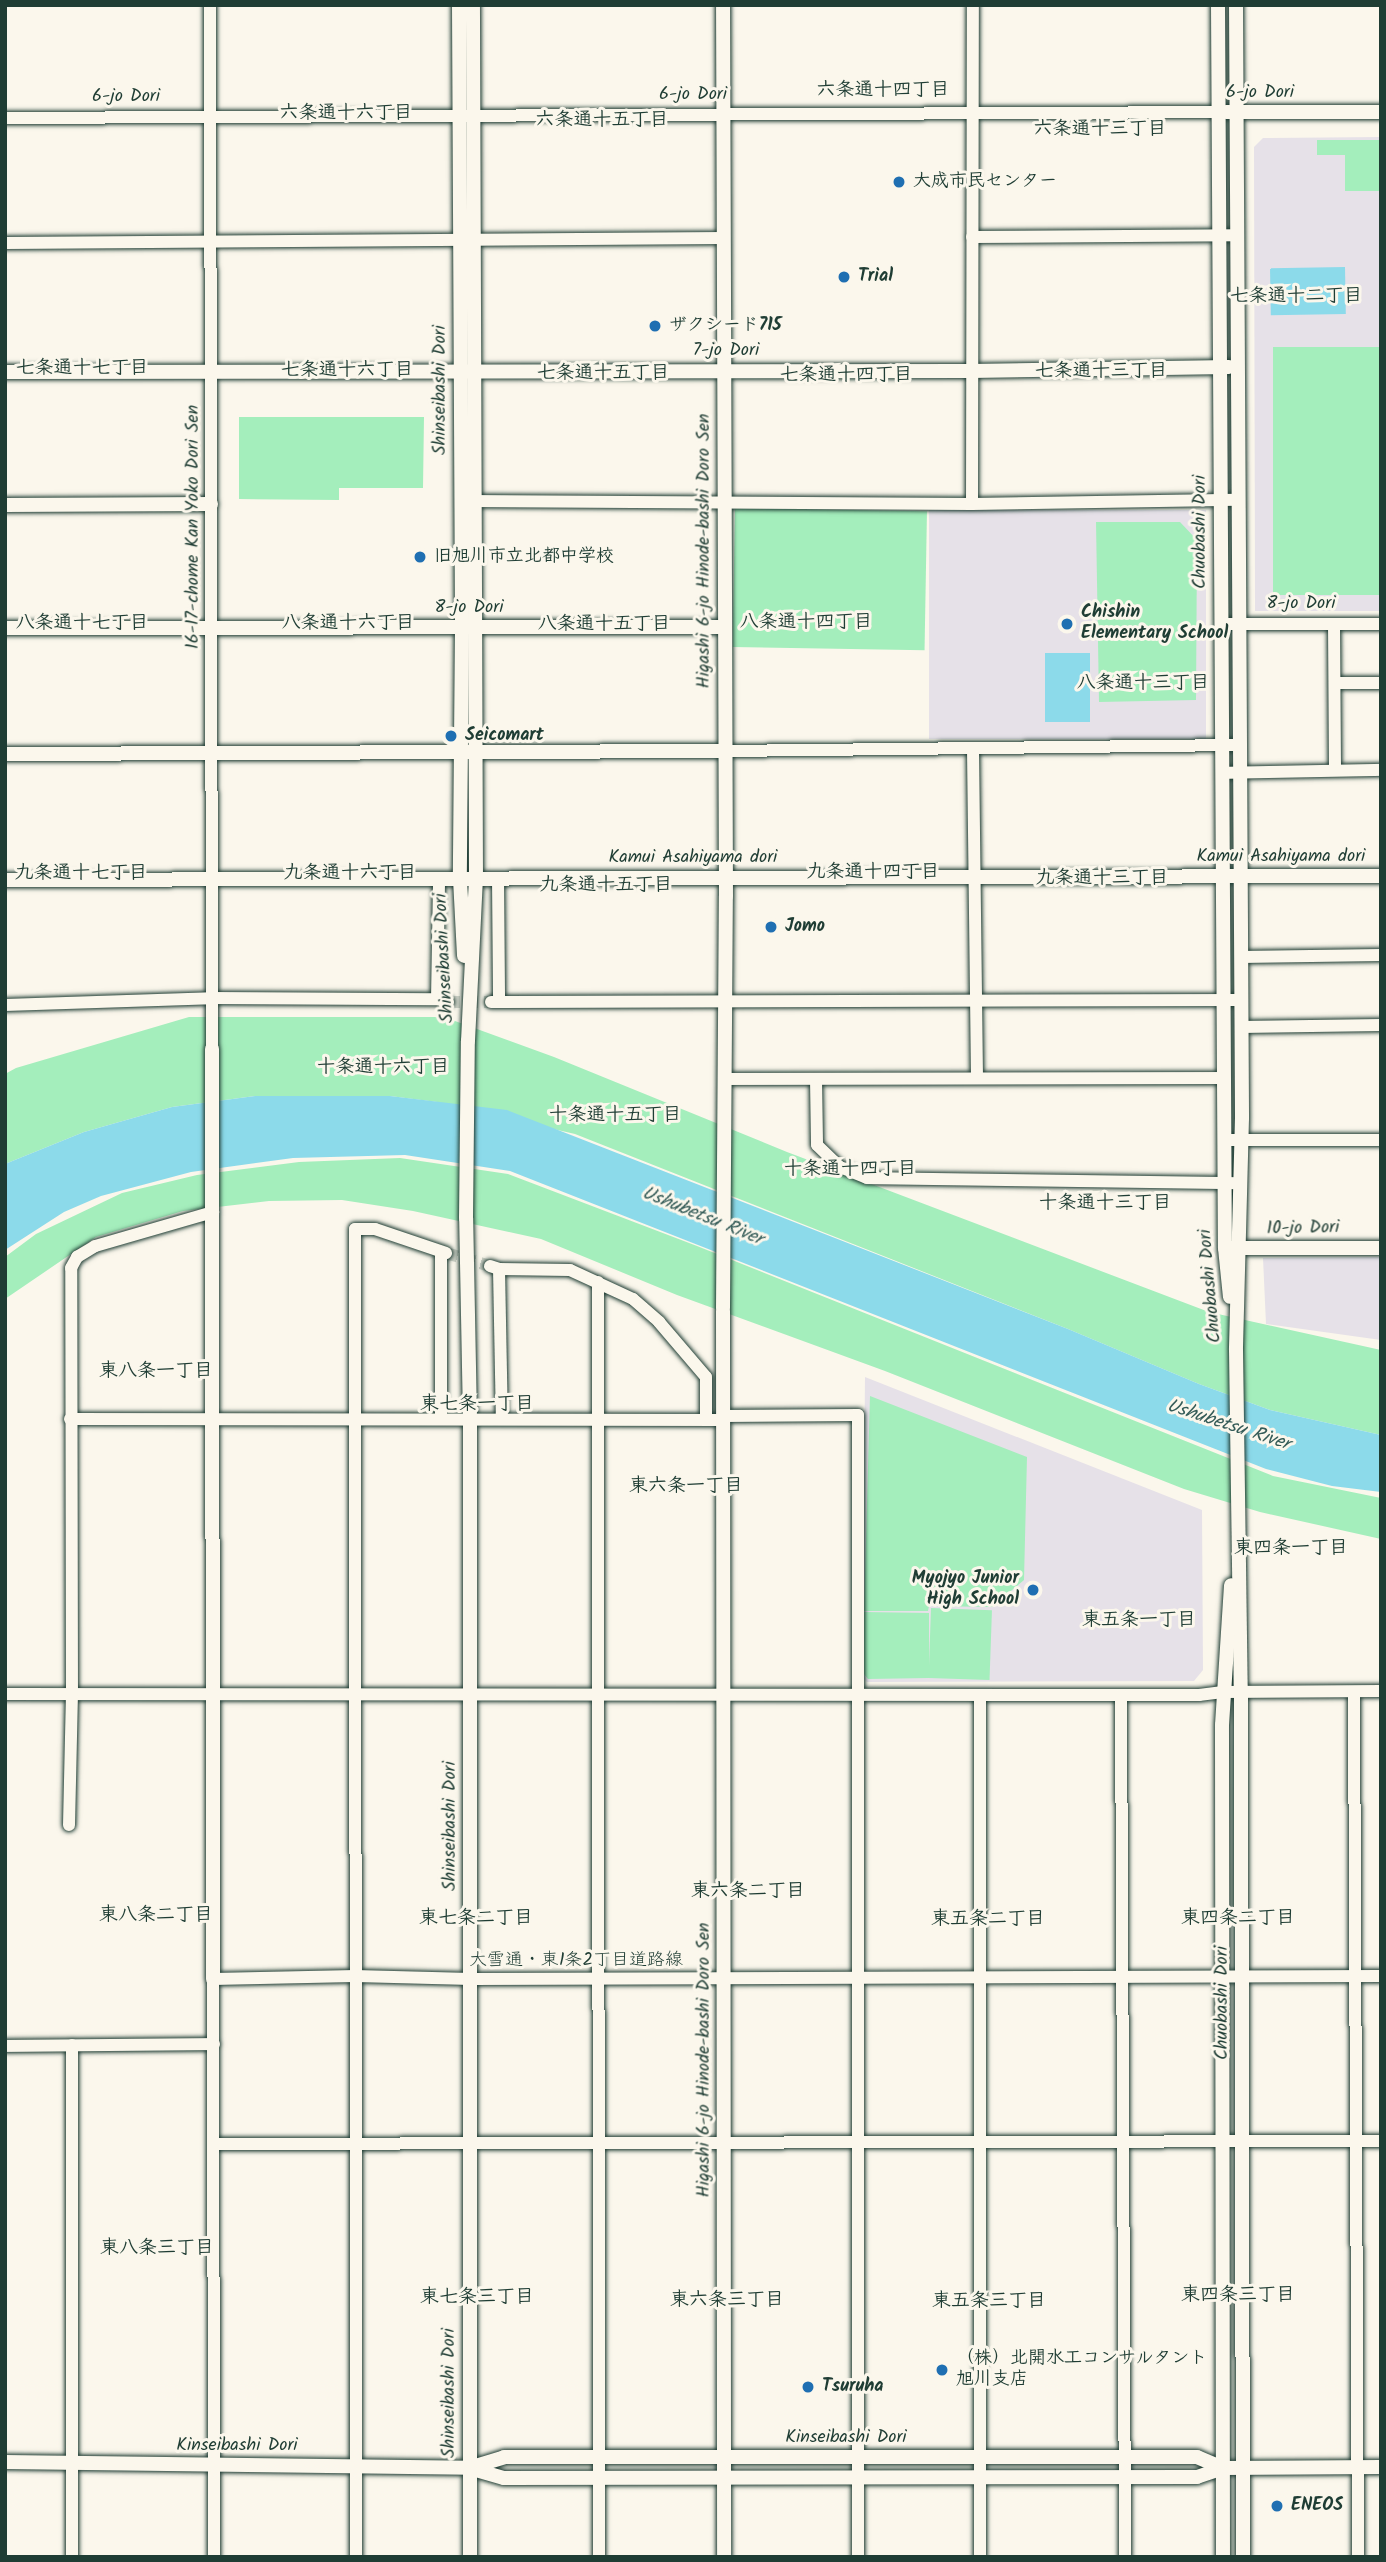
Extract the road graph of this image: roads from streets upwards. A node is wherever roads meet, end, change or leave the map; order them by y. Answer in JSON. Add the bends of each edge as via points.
{"nodes":[{"id":1,"x":210,"y":5,"type":"edge"},
{"id":2,"x":459,"y":5,"type":"edge"},
{"id":3,"x":473,"y":5,"type":"edge"},
{"id":4,"x":723,"y":5,"type":"edge"},
{"id":5,"x":973,"y":5,"type":"edge"},
{"id":6,"x":1218,"y":5,"type":"edge"},
{"id":7,"x":1236,"y":5,"type":"edge"},
{"id":8,"x":1218,"y":112,"type":"junction"},
{"id":9,"x":1381,"y":112,"type":"edge"},
{"id":10,"x":972,"y":113,"type":"junction"},
{"id":11,"x":1236,"y":113,"type":"junction"},
{"id":12,"x":466,"y":114,"type":"junction"},
{"id":13,"x":724,"y":114,"type":"junction"},
{"id":14,"x":211,"y":116,"type":"junction"},
{"id":15,"x":5,"y":118,"type":"edge"},
{"id":16,"x":1219,"y":235,"type":"junction"},
{"id":17,"x":1237,"y":235,"type":"junction"},
{"id":18,"x":972,"y":237,"type":"junction"},
{"id":19,"x":724,"y":238,"type":"junction"},
{"id":20,"x":467,"y":239,"type":"junction"},
{"id":21,"x":5,"y":243,"type":"edge"},
{"id":22,"x":210,"y":244,"type":"junction"},
{"id":23,"x":1219,"y":367,"type":"junction"},
{"id":24,"x":1237,"y":367,"type":"junction"},
{"id":25,"x":723,"y":370,"type":"junction"},
{"id":26,"x":467,"y":371,"type":"junction"},
{"id":27,"x":971,"y":371,"type":"junction"},
{"id":28,"x":5,"y":372,"type":"edge"},
{"id":29,"x":211,"y":373,"type":"junction"},
{"id":30,"x":1221,"y":500,"type":"junction"},
{"id":31,"x":1238,"y":500,"type":"junction"},
{"id":32,"x":468,"y":501,"type":"junction"},
{"id":33,"x":723,"y":502,"type":"junction"},
{"id":34,"x":211,"y":504,"type":"junction"},
{"id":35,"x":972,"y":504,"type":"junction"},
{"id":36,"x":5,"y":505,"type":"edge"},
{"id":37,"x":1239,"y":623,"type":"junction"},
{"id":38,"x":1221,"y":624,"type":"junction"},
{"id":39,"x":1334,"y":624,"type":"junction"},
{"id":40,"x":1381,"y":624,"type":"edge"},
{"id":41,"x":723,"y":626,"type":"junction"},
{"id":42,"x":212,"y":627,"type":"junction"},
{"id":43,"x":5,"y":628,"type":"edge"},
{"id":44,"x":469,"y":628,"type":"junction"},
{"id":45,"x":1335,"y":683,"type":"junction"},
{"id":46,"x":1381,"y":683,"type":"edge"},
{"id":47,"x":1240,"y":745,"type":"junction"},
{"id":48,"x":1222,"y":747,"type":"junction"},
{"id":49,"x":973,"y":750,"type":"junction"},
{"id":50,"x":725,"y":751,"type":"junction"},
{"id":51,"x":468,"y":752,"type":"junction"},
{"id":52,"x":211,"y":753,"type":"junction"},
{"id":53,"x":5,"y":754,"type":"edge"},
{"id":54,"x":1335,"y":770,"type":"junction"},
{"id":55,"x":1381,"y":770,"type":"edge"},
{"id":56,"x":1240,"y":772,"type":"junction"},
{"id":57,"x":1222,"y":773,"type":"junction"},
{"id":58,"x":1223,"y":876,"type":"junction"},
{"id":59,"x":1240,"y":876,"type":"junction"},
{"id":60,"x":1381,"y":876,"type":"edge"},
{"id":61,"x":976,"y":877,"type":"junction"},
{"id":62,"x":439,"y":878,"type":"junction"},
{"id":63,"x":460,"y":878,"type":"junction"},
{"id":64,"x":476,"y":878,"type":"junction"},
{"id":65,"x":498,"y":878,"type":"junction"},
{"id":66,"x":725,"y":878,"type":"junction"},
{"id":67,"x":212,"y":879,"type":"junction"},
{"id":68,"x":5,"y":880,"type":"edge"},
{"id":69,"x":1381,"y":955,"type":"edge"},
{"id":70,"x":1241,"y":957,"type":"junction"},
{"id":71,"x":211,"y":998,"type":"junction"},
{"id":72,"x":1224,"y":1000,"type":"junction"},
{"id":73,"x":1241,"y":1000,"type":"junction"},
{"id":74,"x":726,"y":1001,"type":"junction"},
{"id":75,"x":977,"y":1001,"type":"junction"},
{"id":76,"x":5,"y":1005,"type":"edge"},
{"id":77,"x":1381,"y":1025,"type":"edge"},
{"id":78,"x":1241,"y":1027,"type":"junction"},
{"id":79,"x":468,"y":1041,"type":"junction"},
{"id":80,"x":212,"y":1049,"type":"joint"},
{"id":81,"x":976,"y":1078,"type":"junction"},
{"id":82,"x":1223,"y":1078,"type":"junction"},
{"id":83,"x":726,"y":1079,"type":"junction"},
{"id":84,"x":816,"y":1079,"type":"junction"},
{"id":85,"x":1224,"y":1140,"type":"junction"},
{"id":86,"x":1241,"y":1140,"type":"junction"},
{"id":87,"x":1381,"y":1140,"type":"edge"},
{"id":88,"x":1224,"y":1183,"type":"junction"},
{"id":89,"x":1241,"y":1183,"type":"junction"},
{"id":90,"x":213,"y":1212,"type":"junction"},
{"id":91,"x":1232,"y":1248,"type":"junction"},
{"id":92,"x":1381,"y":1248,"type":"edge"},
{"id":93,"x":598,"y":1282,"type":"junction"},
{"id":94,"x":723,"y":1418,"type":"junction"},
{"id":95,"x":70,"y":1419,"type":"junction"},
{"id":96,"x":212,"y":1419,"type":"junction"},
{"id":97,"x":353,"y":1419,"type":"junction"},
{"id":98,"x":442,"y":1419,"type":"junction"},
{"id":99,"x":470,"y":1419,"type":"junction"},
{"id":100,"x":502,"y":1419,"type":"junction"},
{"id":101,"x":598,"y":1419,"type":"junction"},
{"id":102,"x":706,"y":1420,"type":"junction"},
{"id":103,"x":1238,"y":1500,"type":"junction"},
{"id":104,"x":1381,"y":1691,"type":"edge"},
{"id":105,"x":598,"y":1692,"type":"junction"},
{"id":106,"x":1223,"y":1692,"type":"junction"},
{"id":107,"x":1241,"y":1692,"type":"junction"},
{"id":108,"x":1354,"y":1692,"type":"junction"},
{"id":109,"x":355,"y":1693,"type":"junction"},
{"id":110,"x":470,"y":1693,"type":"junction"},
{"id":111,"x":5,"y":1694,"type":"edge"},
{"id":112,"x":72,"y":1694,"type":"junction"},
{"id":113,"x":213,"y":1694,"type":"junction"},
{"id":114,"x":723,"y":1695,"type":"junction"},
{"id":115,"x":856,"y":1695,"type":"junction"},
{"id":116,"x":980,"y":1695,"type":"junction"},
{"id":117,"x":1121,"y":1695,"type":"junction"},
{"id":118,"x":69,"y":1825,"type":"dead end"},
{"id":119,"x":355,"y":1976,"type":"junction"},
{"id":120,"x":1356,"y":1976,"type":"junction"},
{"id":121,"x":1381,"y":1976,"type":"edge"},
{"id":122,"x":598,"y":1977,"type":"junction"},
{"id":123,"x":1122,"y":1977,"type":"junction"},
{"id":124,"x":1222,"y":1977,"type":"junction"},
{"id":125,"x":1242,"y":1977,"type":"junction"},
{"id":126,"x":724,"y":1978,"type":"junction"},
{"id":127,"x":856,"y":1978,"type":"junction"},
{"id":128,"x":979,"y":1978,"type":"junction"},
{"id":129,"x":213,"y":1979,"type":"junction"},
{"id":130,"x":471,"y":1979,"type":"junction"},
{"id":131,"x":214,"y":2044,"type":"junction"},
{"id":132,"x":72,"y":2045,"type":"junction"},
{"id":133,"x":5,"y":2046,"type":"edge"},
{"id":134,"x":980,"y":2141,"type":"junction"},
{"id":135,"x":1123,"y":2141,"type":"junction"},
{"id":136,"x":1222,"y":2141,"type":"junction"},
{"id":137,"x":1242,"y":2141,"type":"junction"},
{"id":138,"x":1355,"y":2141,"type":"junction"},
{"id":139,"x":1381,"y":2141,"type":"edge"},
{"id":140,"x":724,"y":2142,"type":"junction"},
{"id":141,"x":470,"y":2143,"type":"junction"},
{"id":142,"x":599,"y":2143,"type":"junction"},
{"id":143,"x":214,"y":2144,"type":"junction"},
{"id":144,"x":355,"y":2144,"type":"junction"},
{"id":145,"x":858,"y":2144,"type":"junction"},
{"id":146,"x":600,"y":2457,"type":"junction"},
{"id":147,"x":724,"y":2457,"type":"junction"},
{"id":148,"x":858,"y":2457,"type":"junction"},
{"id":149,"x":980,"y":2457,"type":"junction"},
{"id":150,"x":1124,"y":2457,"type":"junction"},
{"id":151,"x":5,"y":2462,"type":"edge"},
{"id":152,"x":72,"y":2462,"type":"junction"},
{"id":153,"x":214,"y":2466,"type":"junction"},
{"id":154,"x":356,"y":2466,"type":"junction"},
{"id":155,"x":1381,"y":2467,"type":"edge"},
{"id":156,"x":469,"y":2468,"type":"junction"},
{"id":157,"x":1223,"y":2468,"type":"junction"},
{"id":158,"x":1243,"y":2468,"type":"junction"},
{"id":159,"x":1357,"y":2468,"type":"junction"},
{"id":160,"x":980,"y":2477,"type":"junction"},
{"id":161,"x":1124,"y":2477,"type":"junction"},
{"id":162,"x":600,"y":2478,"type":"junction"},
{"id":163,"x":724,"y":2478,"type":"junction"},
{"id":164,"x":858,"y":2478,"type":"junction"},
{"id":165,"x":72,"y":2557,"type":"edge"},
{"id":166,"x":214,"y":2557,"type":"edge"},
{"id":167,"x":356,"y":2557,"type":"edge"},
{"id":168,"x":470,"y":2557,"type":"edge"},
{"id":169,"x":599,"y":2557,"type":"edge"},
{"id":170,"x":724,"y":2557,"type":"edge"},
{"id":171,"x":858,"y":2557,"type":"edge"},
{"id":172,"x":981,"y":2557,"type":"edge"},
{"id":173,"x":1125,"y":2557,"type":"edge"},
{"id":174,"x":1223,"y":2557,"type":"edge"},
{"id":175,"x":1243,"y":2557,"type":"edge"},
{"id":176,"x":1358,"y":2557,"type":"edge"}],
"edges":[{"from":1,"to":14,"type":"street","name":"16-17-chome Kan Yoko Dori Sen"},
{"from":2,"to":12,"type":"street","name":"Shinseibashi Dori"},
{"from":3,"to":12,"type":"street","name":"Shinseibashi Dori"},
{"from":4,"to":13,"type":"street","name":"Higashi 6-jo Hinode-bashi Doro Sen"},
{"from":5,"to":10,"type":"street"},
{"from":6,"to":8,"type":"street","name":"Chuobashi Dori"},
{"from":7,"to":11,"type":"street","name":"Chuobashi Dori"},
{"from":8,"to":10,"type":"street","name":"6-jo Dori"},
{"from":8,"to":11,"type":"street","name":"6-jo Dori"},
{"from":8,"to":16,"type":"street","name":"Chuobashi Dori"},
{"from":9,"to":11,"type":"street","name":"6-jo Dori"},
{"from":10,"to":13,"type":"street","name":"6-jo Dori"},
{"from":10,"to":18,"type":"street"},
{"from":11,"to":17,"type":"street","name":"Chuobashi Dori"},
{"from":12,"to":13,"type":"street","name":"6-jo Dori"},
{"from":12,"to":14,"type":"street","name":"6-jo Dori"},
{"from":12,"to":20,"type":"street","name":"Shinseibashi Dori"},
{"from":13,"to":19,"type":"street","name":"Higashi 6-jo Hinode-bashi Doro Sen"},
{"from":14,"to":15,"type":"street","name":"6-jo Dori"},
{"from":14,"to":22,"type":"street","name":"16-17-chome Kan Yoko Dori Sen"},
{"from":16,"to":17,"type":"street"},
{"from":16,"to":18,"type":"street"},
{"from":16,"to":23,"type":"street","name":"Chuobashi Dori"},
{"from":17,"to":24,"type":"street","name":"Chuobashi Dori"},
{"from":18,"to":27,"type":"street"},
{"from":19,"to":20,"type":"street"},
{"from":19,"to":25,"type":"street","name":"Higashi 6-jo Hinode-bashi Doro Sen"},
{"from":20,"to":22,"type":"street"},
{"from":20,"to":26,"type":"street","name":"Shinseibashi Dori"},
{"from":21,"to":22,"type":"street"},
{"from":22,"to":29,"type":"street","name":"16-17-chome Kan Yoko Dori Sen"},
{"from":23,"to":24,"type":"street","name":"7-jo Dori"},
{"from":23,"to":27,"type":"street","name":"7-jo Dori"},
{"from":23,"to":30,"type":"street","name":"Chuobashi Dori"},
{"from":24,"to":31,"type":"street","name":"Chuobashi Dori"},
{"from":25,"to":26,"type":"street","name":"7-jo Dori"},
{"from":25,"to":27,"type":"street","name":"7-jo Dori"},
{"from":25,"to":33,"type":"street","name":"Higashi 6-jo Hinode-bashi Doro Sen"},
{"from":26,"to":29,"type":"street","name":"7-jo Dori"},
{"from":26,"to":32,"type":"street","name":"Shinseibashi Dori"},
{"from":27,"to":35,"type":"street"},
{"from":28,"to":29,"type":"street","name":"7-jo Dori"},
{"from":29,"to":34,"type":"street","name":"16-17-chome Kan Yoko Dori Sen"},
{"from":30,"to":31,"type":"street"},
{"from":30,"to":35,"type":"street"},
{"from":30,"to":38,"type":"street","name":"Chuobashi Dori"},
{"from":31,"to":37,"type":"street","name":"Chuobashi Dori"},
{"from":32,"to":33,"type":"street"},
{"from":32,"to":44,"type":"street","name":"Shinseibashi Dori"},
{"from":33,"to":35,"type":"street"},
{"from":33,"to":41,"type":"street","name":"Higashi 6-jo Hinode-bashi Doro Sen"},
{"from":34,"to":36,"type":"street"},
{"from":34,"to":42,"type":"street","name":"16-17-chome Kan Yoko Dori Sen"},
{"from":37,"to":38,"type":"street","name":"8-jo Dori"},
{"from":37,"to":39,"type":"street","name":"8-jo Dori"},
{"from":37,"to":47,"type":"street","name":"Chuobashi Dori"},
{"from":38,"to":48,"type":"street","name":"Chuobashi Dori"},
{"from":39,"to":40,"type":"street","name":"8-jo Dori"},
{"from":39,"to":45,"type":"street"},
{"from":41,"to":44,"type":"street","name":"8-jo Dori"},
{"from":41,"to":50,"type":"street","name":"Higashi 6-jo Hinode-bashi Doro Sen"},
{"from":42,"to":43,"type":"street","name":"8-jo Dori"},
{"from":42,"to":44,"type":"street","name":"8-jo Dori"},
{"from":42,"to":52,"type":"street","name":"16-17-chome Kan Yoko Dori Sen"},
{"from":44,"to":51,"type":"street","name":"Shinseibashi Dori"},
{"from":45,"to":46,"type":"street"},
{"from":45,"to":54,"type":"street"},
{"from":47,"to":48,"type":"street"},
{"from":47,"to":56,"type":"street","name":"Chuobashi Dori"},
{"from":48,"to":49,"type":"street"},
{"from":48,"to":57,"type":"street","name":"Chuobashi Dori"},
{"from":49,"to":50,"type":"street"},
{"from":49,"to":61,"type":"street"},
{"from":50,"to":51,"type":"street"},
{"from":50,"to":66,"type":"street","name":"Higashi 6-jo Hinode-bashi Doro Sen"},
{"from":51,"to":52,"type":"street"},
{"from":51,"to":63,"type":"street","name":"Shinseibashi Dori"},
{"from":51,"to":64,"type":"street","name":"Shinseibashi Dori"},
{"from":52,"to":53,"type":"street"},
{"from":52,"to":67,"type":"street","name":"16-17-chome Kan Yoko Dori Sen"},
{"from":54,"to":55,"type":"street"},
{"from":54,"to":56,"type":"street"},
{"from":56,"to":57,"type":"street"},
{"from":56,"to":59,"type":"street","name":"Chuobashi Dori"},
{"from":57,"to":58,"type":"street","name":"Chuobashi Dori"},
{"from":58,"to":59,"type":"street","name":"Kamui Asahiyama dori"},
{"from":58,"to":61,"type":"street","name":"Kamui Asahiyama dori"},
{"from":58,"to":72,"type":"street","name":"Chuobashi Dori"},
{"from":59,"to":60,"type":"street","name":"Kamui Asahiyama dori"},
{"from":59,"to":70,"type":"street","name":"Chuobashi Dori"},
{"from":61,"to":66,"type":"street","name":"Kamui Asahiyama dori"},
{"from":61,"to":75,"type":"street"},
{"from":62,"to":63,"type":"street","name":"Kamui Asahiyama dori"},
{"from":62,"to":67,"type":"street","name":"Kamui Asahiyama dori"},
{"from":62,"to":71,"type":"street","via":[[443,1001]]},
{"from":63,"to":64,"type":"street","name":"Kamui Asahiyama dori"},
{"from":63,"to":79,"type":"street","name":"Shinseibashi Dori"},
{"from":64,"to":65,"type":"street","name":"Kamui Asahiyama dori"},
{"from":64,"to":79,"type":"street","name":"Shinseibashi Dori"},
{"from":65,"to":66,"type":"street","name":"Kamui Asahiyama dori"},
{"from":65,"to":74,"type":"street","via":[[495,1002]]},
{"from":66,"to":74,"type":"street","name":"Higashi 6-jo Hinode-bashi Doro Sen"},
{"from":67,"to":68,"type":"street","name":"Kamui Asahiyama dori"},
{"from":67,"to":71,"type":"street","name":"16-17-chome Kan Yoko Dori Sen"},
{"from":69,"to":70,"type":"street"},
{"from":70,"to":73,"type":"street","name":"Chuobashi Dori"},
{"from":71,"to":76,"type":"street"},
{"from":71,"to":80,"type":"street","name":"16-17-chome Kan Yoko Dori Sen"},
{"from":72,"to":73,"type":"street"},
{"from":72,"to":75,"type":"street"},
{"from":72,"to":82,"type":"street","name":"Chuobashi Dori"},
{"from":73,"to":78,"type":"street","name":"Chuobashi Dori"},
{"from":74,"to":75,"type":"street"},
{"from":74,"to":83,"type":"street","name":"Higashi 6-jo Hinode-bashi Doro Sen"},
{"from":75,"to":81,"type":"street"},
{"from":77,"to":78,"type":"street"},
{"from":78,"to":86,"type":"street","name":"Chuobashi Dori"},
{"from":79,"to":99,"type":"street","name":"Shinseibashi Dori"},
{"from":80,"to":90,"type":"street"},
{"from":81,"to":82,"type":"street"},
{"from":81,"to":84,"type":"street"},
{"from":82,"to":85,"type":"street","name":"Chuobashi Dori"},
{"from":83,"to":84,"type":"street"},
{"from":83,"to":94,"type":"street","name":"Higashi 6-jo Hinode-bashi Doro Sen"},
{"from":84,"to":88,"type":"street","via":[[817,1145],[840,1167],[867,1178]]},
{"from":85,"to":86,"type":"street"},
{"from":85,"to":88,"type":"street","name":"Chuobashi Dori"},
{"from":86,"to":87,"type":"street"},
{"from":86,"to":89,"type":"street","name":"Chuobashi Dori"},
{"from":88,"to":89,"type":"street"},
{"from":88,"to":91,"type":"street","name":"Chuobashi Dori"},
{"from":89,"to":91,"type":"street","name":"Chuobashi Dori"},
{"from":90,"to":95,"type":"street","via":[[112,1239],[73,1262],[69,1278]]},
{"from":90,"to":96,"type":"street"},
{"from":91,"to":92,"type":"street","name":"10-jo Dori"},
{"from":91,"to":103,"type":"street","name":"Chuobashi Dori"},
{"from":93,"to":100,"type":"street","via":[[570,1270],[494,1267]]},
{"from":93,"to":101,"type":"street"},
{"from":93,"to":102,"type":"street","via":[[634,1299],[706,1377]]},
{"from":94,"to":102,"type":"street"},
{"from":94,"to":114,"type":"street","name":"Higashi 6-jo Hinode-bashi Doro Sen"},
{"from":94,"to":115,"type":"street","via":[[858,1415]]},
{"from":95,"to":96,"type":"street"},
{"from":95,"to":112,"type":"street"},
{"from":96,"to":97,"type":"street"},
{"from":96,"to":113,"type":"street"},
{"from":97,"to":98,"type":"street"},
{"from":97,"to":98,"type":"street","via":[[355,1229],[374,1229],[444,1253]]},
{"from":97,"to":109,"type":"street"},
{"from":98,"to":99,"type":"street"},
{"from":99,"to":100,"type":"street"},
{"from":99,"to":110,"type":"street","name":"Shinseibashi Dori"},
{"from":100,"to":101,"type":"street"},
{"from":101,"to":102,"type":"street"},
{"from":101,"to":105,"type":"street"},
{"from":103,"to":106,"type":"street","name":"Chuobashi Dori"},
{"from":103,"to":107,"type":"street","name":"Chuobashi Dori"},
{"from":104,"to":108,"type":"street"},
{"from":105,"to":110,"type":"street"},
{"from":105,"to":114,"type":"street"},
{"from":105,"to":122,"type":"street"},
{"from":106,"to":107,"type":"street"},
{"from":106,"to":117,"type":"street"},
{"from":106,"to":124,"type":"street","name":"Chuobashi Dori"},
{"from":107,"to":108,"type":"street"},
{"from":107,"to":125,"type":"street","name":"Chuobashi Dori"},
{"from":108,"to":120,"type":"street"},
{"from":109,"to":110,"type":"street"},
{"from":109,"to":113,"type":"street"},
{"from":109,"to":119,"type":"street"},
{"from":110,"to":130,"type":"street","name":"Shinseibashi Dori"},
{"from":111,"to":112,"type":"street"},
{"from":112,"to":113,"type":"street"},
{"from":112,"to":118,"type":"street"},
{"from":113,"to":129,"type":"street"},
{"from":114,"to":115,"type":"street"},
{"from":114,"to":126,"type":"street","name":"Higashi 6-jo Hinode-bashi Doro Sen"},
{"from":115,"to":116,"type":"street"},
{"from":115,"to":127,"type":"street"},
{"from":116,"to":117,"type":"street"},
{"from":116,"to":128,"type":"street"},
{"from":117,"to":123,"type":"street"},
{"from":119,"to":129,"type":"street","name":"大雪通・東1条2丁目道路線"},
{"from":119,"to":130,"type":"street","name":"大雪通・東1条2丁目道路線"},
{"from":119,"to":144,"type":"street"},
{"from":120,"to":121,"type":"street","name":"大雪通・東1条2丁目道路線"},
{"from":120,"to":125,"type":"street","name":"大雪通・東1条2丁目道路線"},
{"from":120,"to":138,"type":"street"},
{"from":122,"to":126,"type":"street","name":"大雪通・東1条2丁目道路線"},
{"from":122,"to":130,"type":"street","name":"大雪通・東1条2丁目道路線"},
{"from":122,"to":142,"type":"street"},
{"from":123,"to":124,"type":"street","name":"大雪通・東1条2丁目道路線"},
{"from":123,"to":128,"type":"street","name":"大雪通・東1条2丁目道路線"},
{"from":123,"to":135,"type":"street"},
{"from":124,"to":125,"type":"street","name":"大雪通・東1条2丁目道路線"},
{"from":124,"to":136,"type":"street","name":"Chuobashi Dori"},
{"from":125,"to":137,"type":"street","name":"Chuobashi Dori"},
{"from":126,"to":127,"type":"street","name":"大雪通・東1条2丁目道路線"},
{"from":126,"to":140,"type":"street","name":"Higashi 6-jo Hinode-bashi Doro Sen"},
{"from":127,"to":128,"type":"street","name":"大雪通・東1条2丁目道路線"},
{"from":127,"to":145,"type":"street"},
{"from":128,"to":134,"type":"street"},
{"from":129,"to":131,"type":"street"},
{"from":130,"to":141,"type":"street","name":"Shinseibashi Dori"},
{"from":131,"to":132,"type":"street"},
{"from":131,"to":143,"type":"street"},
{"from":132,"to":133,"type":"street"},
{"from":132,"to":152,"type":"street"},
{"from":134,"to":135,"type":"street"},
{"from":134,"to":145,"type":"street"},
{"from":134,"to":149,"type":"street"},
{"from":135,"to":136,"type":"street"},
{"from":135,"to":150,"type":"street"},
{"from":136,"to":137,"type":"street"},
{"from":136,"to":157,"type":"street","name":"Chuobashi Dori"},
{"from":137,"to":138,"type":"street"},
{"from":137,"to":158,"type":"street","name":"Chuobashi Dori"},
{"from":138,"to":139,"type":"street"},
{"from":138,"to":159,"type":"street"},
{"from":140,"to":142,"type":"street"},
{"from":140,"to":145,"type":"street"},
{"from":140,"to":147,"type":"street","name":"Higashi 6-jo Hinode-bashi Doro Sen"},
{"from":141,"to":142,"type":"street"},
{"from":141,"to":144,"type":"street"},
{"from":141,"to":156,"type":"street","name":"Shinseibashi Dori"},
{"from":142,"to":146,"type":"street"},
{"from":143,"to":144,"type":"street"},
{"from":143,"to":153,"type":"street"},
{"from":144,"to":154,"type":"street"},
{"from":145,"to":148,"type":"street"},
{"from":146,"to":147,"type":"street","name":"Kinseibashi Dori"},
{"from":146,"to":156,"type":"street","name":"Kinseibashi Dori","via":[[504,2457]]},
{"from":146,"to":162,"type":"street"},
{"from":147,"to":148,"type":"street","name":"Kinseibashi Dori"},
{"from":147,"to":163,"type":"street","name":"Higashi 6-jo Hinode-bashi Doro Sen"},
{"from":148,"to":149,"type":"street","name":"Kinseibashi Dori"},
{"from":148,"to":164,"type":"street"},
{"from":149,"to":150,"type":"street","name":"Kinseibashi Dori"},
{"from":149,"to":160,"type":"street"},
{"from":150,"to":157,"type":"street","name":"Kinseibashi Dori","via":[[1197,2457]]},
{"from":150,"to":161,"type":"street"},
{"from":151,"to":152,"type":"street","name":"Kinseibashi Dori"},
{"from":152,"to":153,"type":"street","name":"Kinseibashi Dori"},
{"from":152,"to":165,"type":"street"},
{"from":153,"to":154,"type":"street","name":"Kinseibashi Dori"},
{"from":153,"to":166,"type":"street"},
{"from":154,"to":156,"type":"street","name":"Kinseibashi Dori"},
{"from":154,"to":167,"type":"street"},
{"from":155,"to":159,"type":"street","name":"Kinseibashi Dori"},
{"from":156,"to":162,"type":"street","name":"Kinseibashi Dori","via":[[505,2478]]},
{"from":156,"to":168,"type":"street","name":"Shinseibashi Dori"},
{"from":157,"to":158,"type":"street","name":"Kinseibashi Dori"},
{"from":157,"to":161,"type":"street","name":"Kinseibashi Dori","via":[[1197,2477]]},
{"from":157,"to":174,"type":"street","name":"Chuobashi Dori"},
{"from":158,"to":159,"type":"street","name":"Kinseibashi Dori"},
{"from":158,"to":175,"type":"street","name":"Chuobashi Dori"},
{"from":159,"to":176,"type":"street"},
{"from":160,"to":161,"type":"street","name":"Kinseibashi Dori"},
{"from":160,"to":164,"type":"street","name":"Kinseibashi Dori"},
{"from":160,"to":172,"type":"street"},
{"from":161,"to":173,"type":"street"},
{"from":162,"to":163,"type":"street","name":"Kinseibashi Dori"},
{"from":162,"to":169,"type":"street"},
{"from":163,"to":164,"type":"street","name":"Kinseibashi Dori"},
{"from":163,"to":170,"type":"street","name":"Higashi 6-jo Hinode-bashi Doro Sen"},
{"from":164,"to":171,"type":"street"}]}
